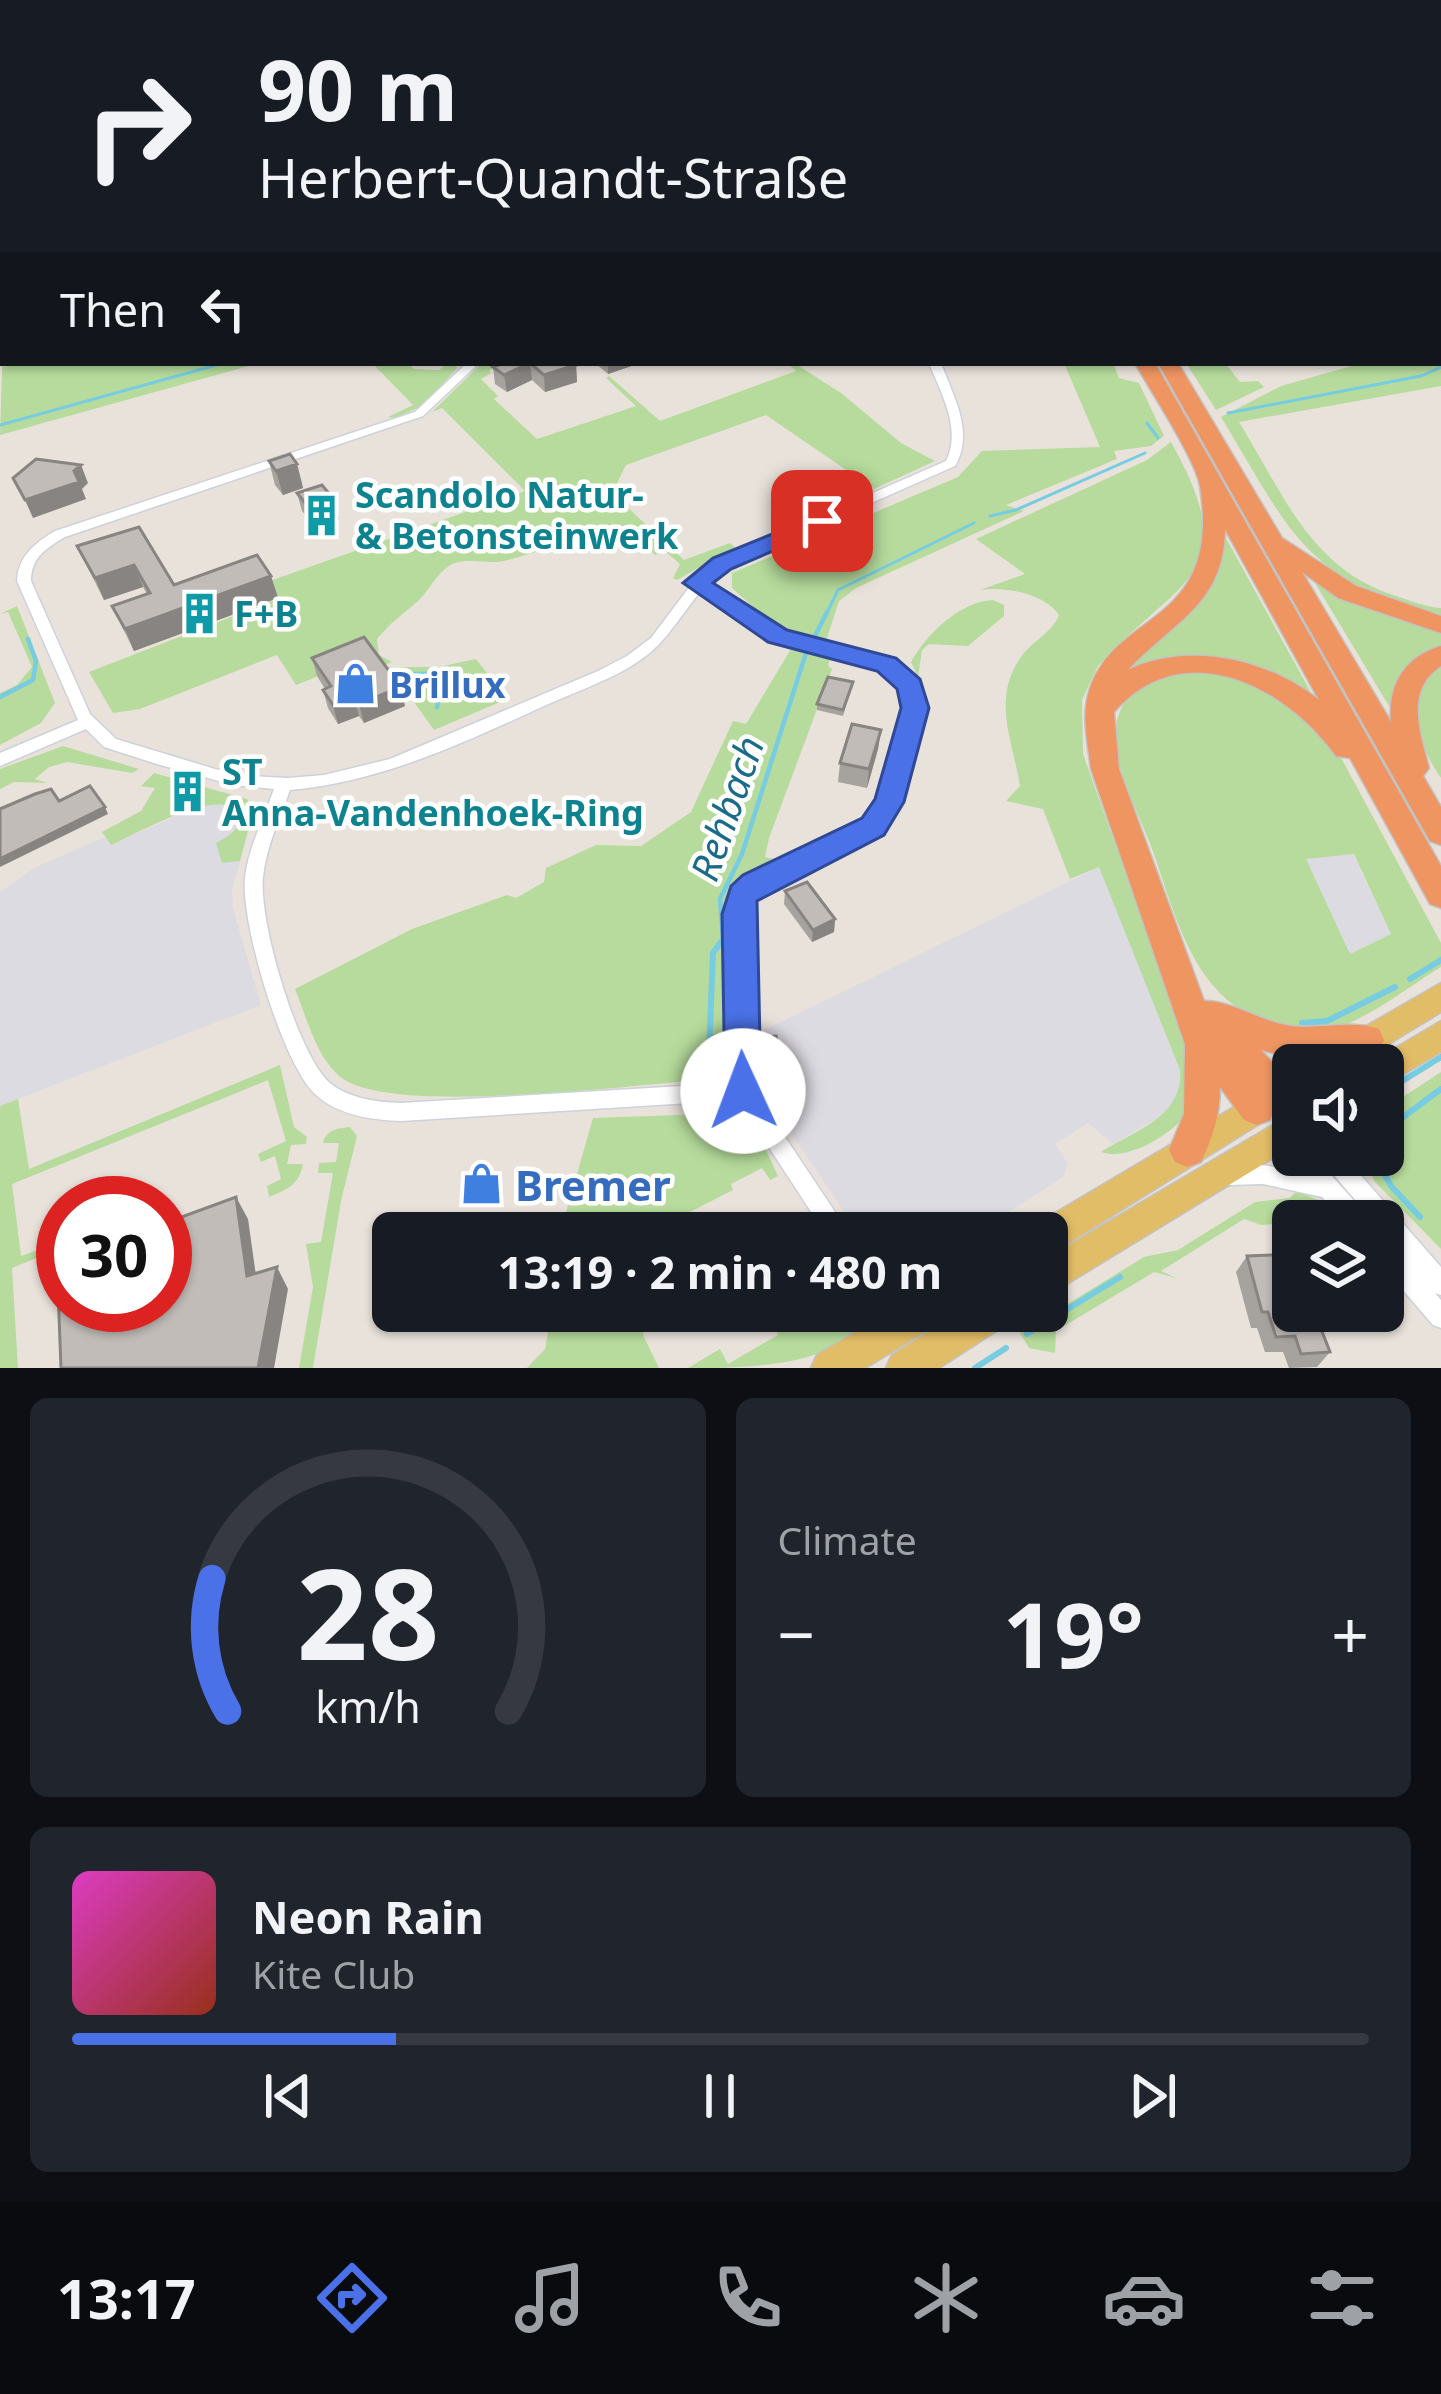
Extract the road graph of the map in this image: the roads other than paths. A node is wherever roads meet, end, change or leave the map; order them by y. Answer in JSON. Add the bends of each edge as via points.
{"nodes":[{"id":1,"x":470,"y":366,"type":"edge"},
{"id":2,"x":936,"y":366,"type":"edge"},
{"id":3,"x":1147,"y":366,"type":"edge"},
{"id":4,"x":1169,"y":366,"type":"edge"},
{"id":5,"x":1180,"y":405,"type":"junction"},
{"id":6,"x":1205,"y":447,"type":"junction"},
{"id":7,"x":1211,"y":481,"type":"junction"},
{"id":8,"x":1268,"y":535,"type":"junction"},
{"id":9,"x":696,"y":583,"type":"junction"},
{"id":10,"x":1441,"y":626,"type":"edge"},
{"id":11,"x":1441,"y":655,"type":"edge"},
{"id":12,"x":1098,"y":716,"type":"junction"},
{"id":13,"x":86,"y":719,"type":"junction"},
{"id":14,"x":0,"y":757,"type":"edge"},
{"id":15,"x":284,"y":784,"type":"junction"},
{"id":16,"x":1421,"y":819,"type":"edge"},
{"id":17,"x":1441,"y":896,"type":"edge"},
{"id":18,"x":1441,"y":996,"type":"edge"},
{"id":19,"x":1203,"y":1020,"type":"junction"},
{"id":20,"x":1441,"y":1034,"type":"edge"},
{"id":21,"x":1367,"y":1040,"type":"junction"},
{"id":22,"x":1361,"y":1044,"type":"edge"},
{"id":23,"x":1404,"y":1058,"type":"edge"},
{"id":24,"x":739,"y":1091,"type":"junction"},
{"id":25,"x":1272,"y":1110,"type":"edge"},
{"id":26,"x":1272,"y":1125,"type":"edge"},
{"id":27,"x":1272,"y":1132,"type":"edge"},
{"id":28,"x":1188,"y":1150,"type":"junction"},
{"id":29,"x":1214,"y":1176,"type":"junction"},
{"id":30,"x":1321,"y":1176,"type":"edge"},
{"id":31,"x":1348,"y":1176,"type":"edge"},
{"id":32,"x":1357,"y":1176,"type":"edge"},
{"id":33,"x":1329,"y":1188,"type":"junction"},
{"id":34,"x":1367,"y":1198,"type":"junction"},
{"id":35,"x":1340,"y":1200,"type":"edge"},
{"id":36,"x":823,"y":1212,"type":"edge"},
{"id":37,"x":1068,"y":1224,"type":"edge"},
{"id":38,"x":1068,"y":1265,"type":"edge"},
{"id":39,"x":1404,"y":1274,"type":"edge"},
{"id":40,"x":1441,"y":1285,"type":"edge"},
{"id":41,"x":1441,"y":1317,"type":"edge"},
{"id":42,"x":869,"y":1332,"type":"edge"},
{"id":43,"x":961,"y":1332,"type":"edge"},
{"id":44,"x":830,"y":1368,"type":"edge"},
{"id":45,"x":904,"y":1368,"type":"edge"}],
"edges":[{"from":1,"to":13,"type":"street","via":[[419,414],[60,534],[35,550],[24,581]]},
{"from":2,"to":9,"type":"street","via":[[960,446],[951,463],[722,563]]},
{"from":3,"to":5,"type":"highway"},
{"from":4,"to":5,"type":"highway"},
{"from":5,"to":6,"type":"highway"},
{"from":6,"to":7,"type":"highway"},
{"from":6,"to":8,"type":"highway"},
{"from":7,"to":12,"type":"highway","via":[[1207,572],[1179,610],[1113,666]]},
{"from":7,"to":16,"type":"highway"},
{"from":8,"to":10,"type":"highway","via":[[1347,592]]},
{"from":8,"to":16,"type":"highway"},
{"from":9,"to":15,"type":"street","via":[[649,648],[615,668],[404,760]]},
{"from":9,"to":24,"type":"street","via":[[764,630],[886,664],[910,685],[915,708],[890,802],[873,826],[742,895]]},
{"from":11,"to":16,"type":"highway","via":[[1417,669],[1403,693]]},
{"from":12,"to":16,"type":"highway","via":[[1114,692],[1148,671],[1198,665],[1249,674],[1315,712]]},
{"from":12,"to":19,"type":"highway","via":[[1105,769]]},
{"from":13,"to":14,"type":"street"},
{"from":13,"to":15,"type":"street","via":[[110,743],[222,777]]},
{"from":15,"to":24,"type":"street","via":[[256,868],[253,904],[300,1055],[323,1090],[353,1105],[401,1112]]},
{"from":16,"to":17,"type":"highway"},
{"from":18,"to":21,"type":"main road"},
{"from":19,"to":21,"type":"highway","via":[[1317,1046]]},
{"from":19,"to":25,"type":"highway","via":[[1229,1077]]},
{"from":19,"to":28,"type":"highway","via":[[1204,1096]]},
{"from":20,"to":23,"type":"main road"},
{"from":21,"to":22,"type":"main road"},
{"from":24,"to":36,"type":"street"},
{"from":26,"to":28,"type":"main road"},
{"from":27,"to":29,"type":"main road"},
{"from":28,"to":37,"type":"main road"},
{"from":29,"to":33,"type":"street","via":[[1263,1174]]},
{"from":29,"to":38,"type":"main road"},
{"from":30,"to":33,"type":"street"},
{"from":31,"to":34,"type":"street"},
{"from":32,"to":34,"type":"street"},
{"from":33,"to":35,"type":"street"},
{"from":34,"to":40,"type":"street"},
{"from":39,"to":41,"type":"street"},
{"from":42,"to":44,"type":"main road"},
{"from":43,"to":45,"type":"main road"}]}
